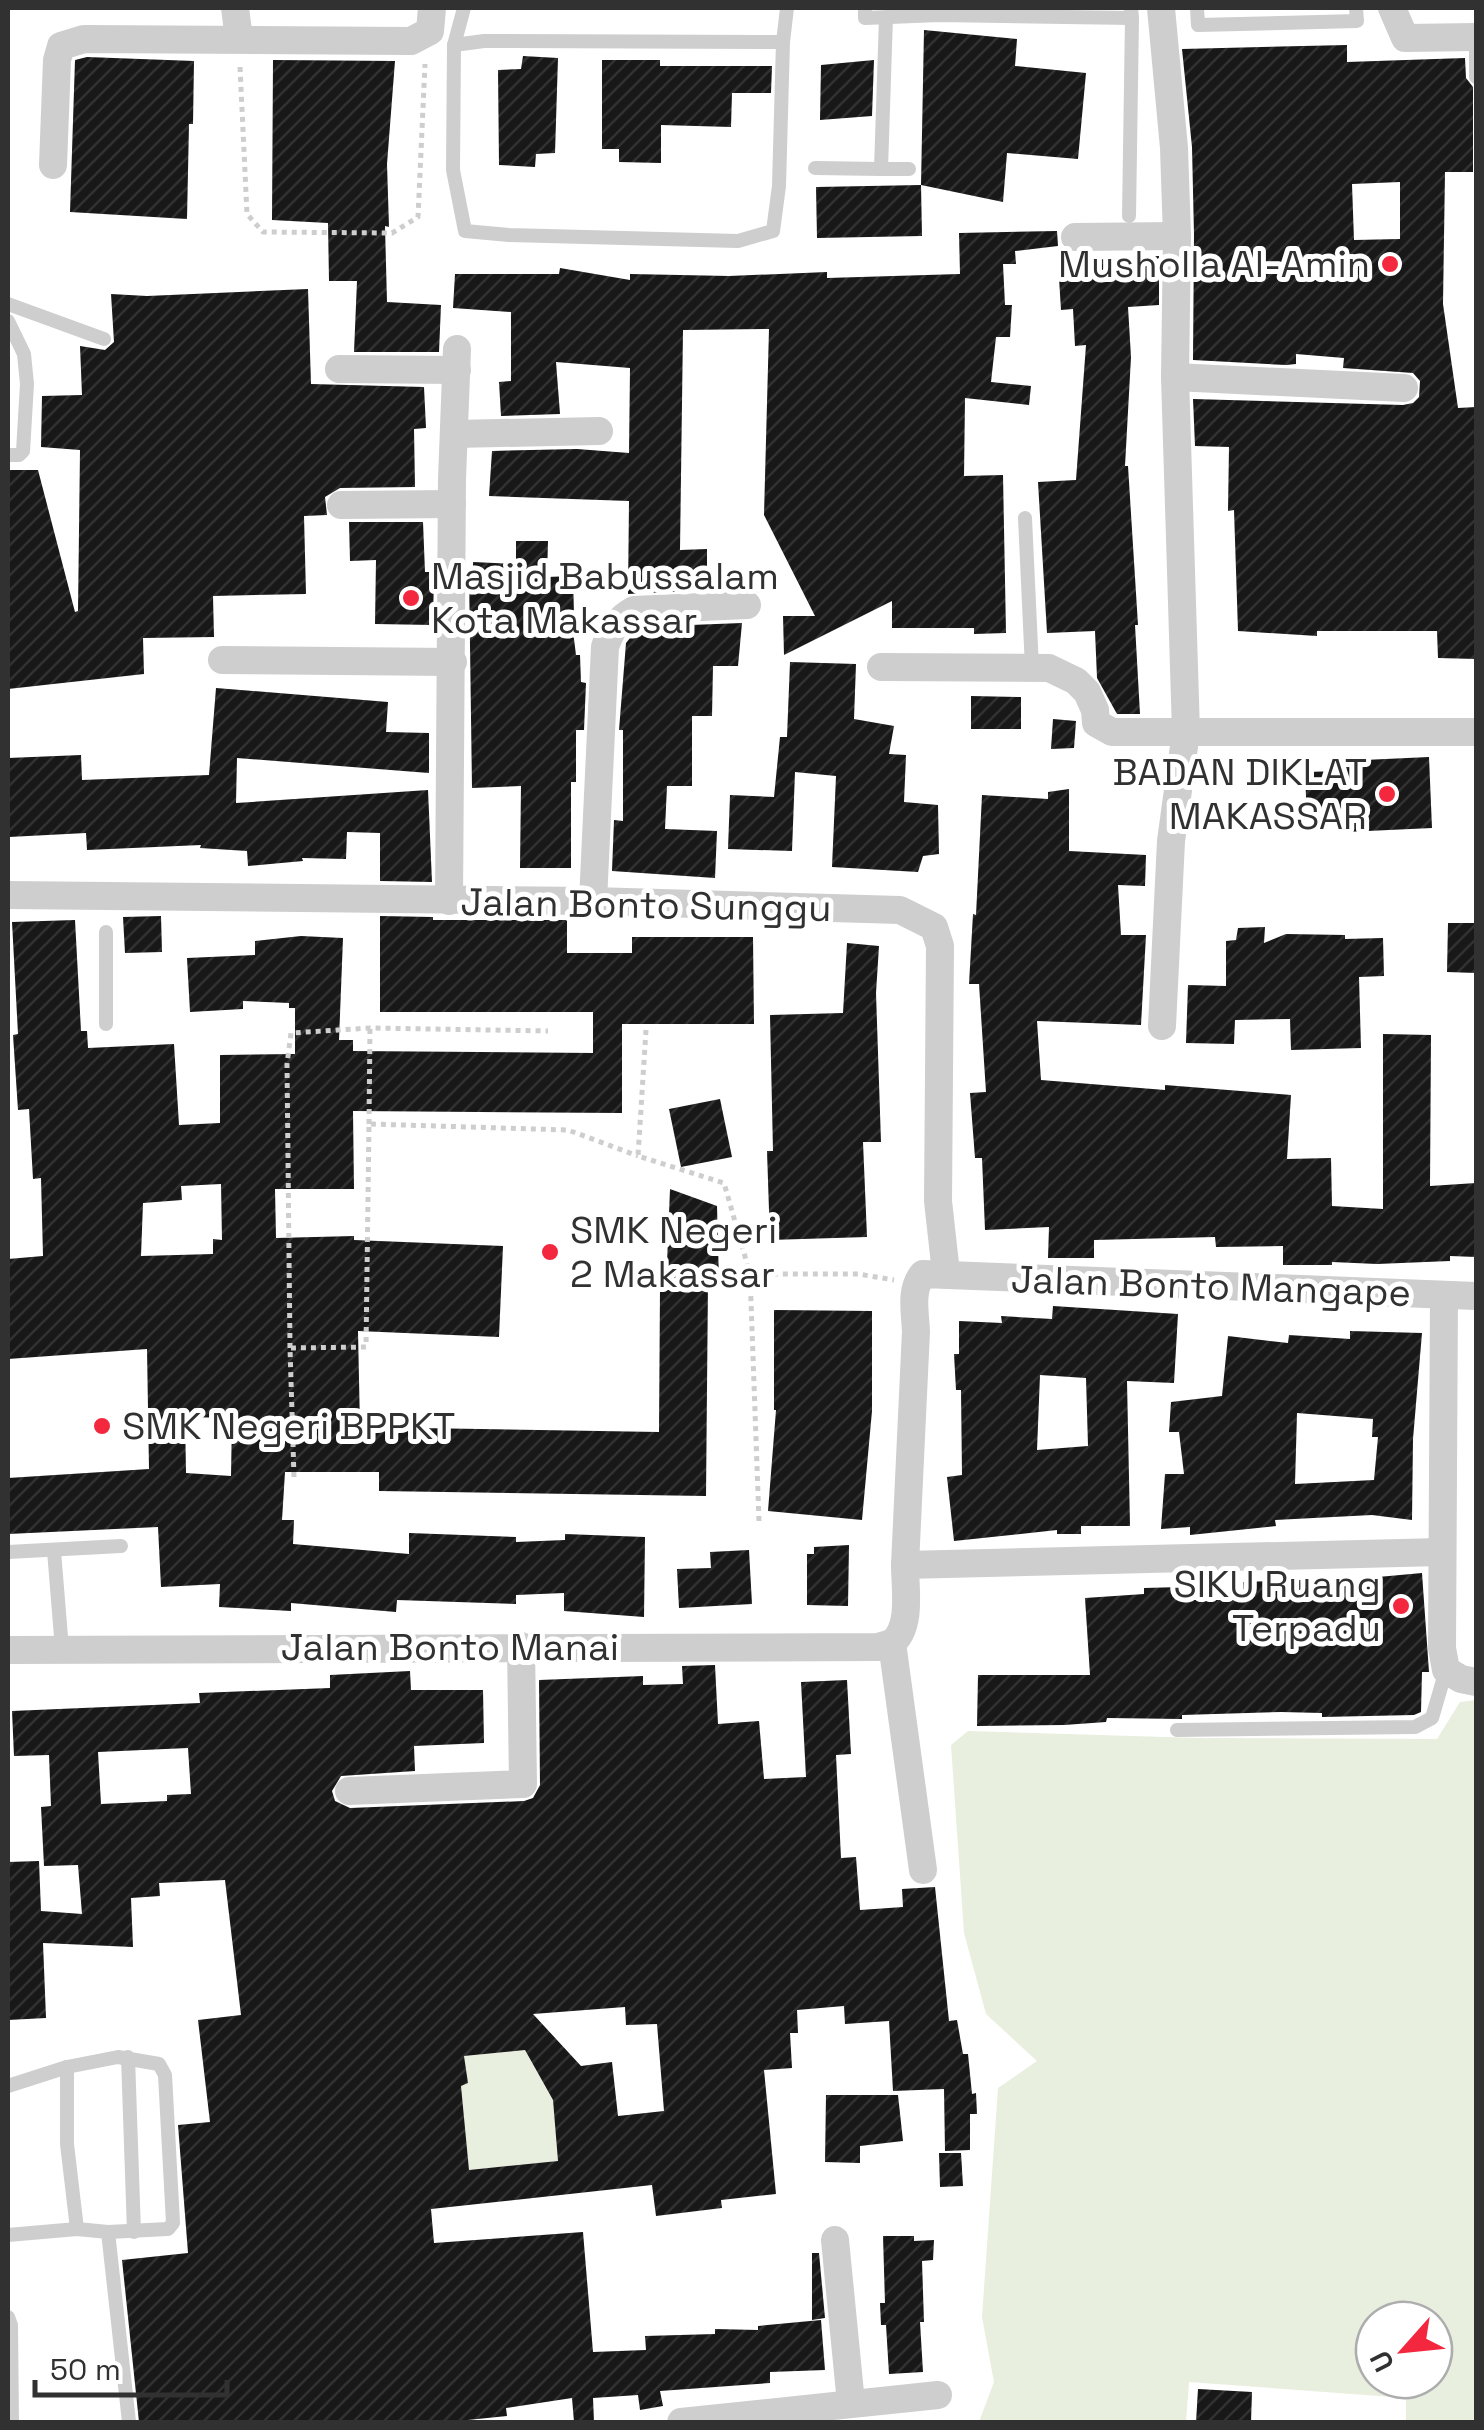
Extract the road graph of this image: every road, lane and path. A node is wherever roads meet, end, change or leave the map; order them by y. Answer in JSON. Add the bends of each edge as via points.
{"nodes":[{"id":1,"x":236,"y":8,"type":"edge"},
{"id":2,"x":464,"y":8,"type":"edge"},
{"id":3,"x":787,"y":8,"type":"edge"},
{"id":4,"x":865,"y":8,"type":"edge"},
{"id":5,"x":1160,"y":8,"type":"edge"},
{"id":6,"x":1197,"y":8,"type":"edge"},
{"id":7,"x":1356,"y":8,"type":"edge"},
{"id":8,"x":1392,"y":8,"type":"edge"},
{"id":9,"x":939,"y":11,"type":"edge"},
{"id":10,"x":1131,"y":12,"type":"edge"},
{"id":11,"x":886,"y":18,"type":"junction"},
{"id":12,"x":429,"y":21,"type":"edge"},
{"id":13,"x":1476,"y":37,"type":"edge"},
{"id":14,"x":239,"y":39,"type":"junction"},
{"id":15,"x":783,"y":42,"type":"junction"},
{"id":16,"x":454,"y":45,"type":"junction"},
{"id":17,"x":1476,"y":77,"type":"edge"},
{"id":18,"x":53,"y":165,"type":"dead end"},
{"id":19,"x":815,"y":168,"type":"dead end"},
{"id":20,"x":880,"y":169,"type":"junction"},
{"id":21,"x":909,"y":169,"type":"dead end"},
{"id":22,"x":1129,"y":216,"type":"dead end"},
{"id":23,"x":1176,"y":236,"type":"junction"},
{"id":24,"x":1075,"y":237,"type":"dead end"},
{"id":25,"x":8,"y":304,"type":"edge"},
{"id":26,"x":8,"y":321,"type":"edge"},
{"id":27,"x":104,"y":339,"type":"dead end"},
{"id":28,"x":339,"y":369,"type":"dead end"},
{"id":29,"x":1174,"y":377,"type":"junction"},
{"id":30,"x":8,"y":384,"type":"edge"},
{"id":31,"x":27,"y":384,"type":"junction"},
{"id":32,"x":1404,"y":388,"type":"dead end"},
{"id":33,"x":8,"y":419,"type":"edge"},
{"id":34,"x":24,"y":419,"type":"junction"},
{"id":35,"x":599,"y":431,"type":"dead end"},
{"id":36,"x":455,"y":434,"type":"junction"},
{"id":37,"x":8,"y":455,"type":"edge"},
{"id":38,"x":452,"y":504,"type":"junction"},
{"id":39,"x":341,"y":505,"type":"dead end"},
{"id":40,"x":1024,"y":518,"type":"dead end"},
{"id":41,"x":746,"y":606,"type":"dead end"},
{"id":42,"x":222,"y":660,"type":"dead end"},
{"id":43,"x":453,"y":662,"type":"junction"},
{"id":44,"x":881,"y":667,"type":"dead end"},
{"id":45,"x":1032,"y":668,"type":"junction"},
{"id":46,"x":1186,"y":732,"type":"junction"},
{"id":47,"x":1476,"y":732,"type":"edge"},
{"id":48,"x":8,"y":896,"type":"edge"},
{"id":49,"x":449,"y":901,"type":"junction"},
{"id":50,"x":593,"y":902,"type":"junction"},
{"id":51,"x":105,"y":915,"type":"junction"},
{"id":52,"x":106,"y":1024,"type":"dead end"},
{"id":53,"x":1162,"y":1026,"type":"dead end"},
{"id":54,"x":370,"y":1028,"type":"junction"},
{"id":55,"x":646,"y":1030,"type":"dead end"},
{"id":56,"x":548,"y":1031,"type":"dead end"},
{"id":57,"x":369,"y":1124,"type":"junction"},
{"id":58,"x":638,"y":1156,"type":"junction"},
{"id":59,"x":946,"y":1273,"type":"junction"},
{"id":60,"x":750,"y":1274,"type":"junction"},
{"id":61,"x":916,"y":1283,"type":"junction"},
{"id":62,"x":1444,"y":1295,"type":"junction"},
{"id":63,"x":1476,"y":1296,"type":"edge"},
{"id":64,"x":290,"y":1348,"type":"junction"},
{"id":65,"x":294,"y":1477,"type":"dead end"},
{"id":66,"x":758,"y":1522,"type":"dead end"},
{"id":67,"x":122,"y":1546,"type":"dead end"},
{"id":68,"x":54,"y":1551,"type":"junction"},
{"id":69,"x":8,"y":1552,"type":"edge"},
{"id":70,"x":1441,"y":1552,"type":"junction"},
{"id":71,"x":904,"y":1565,"type":"junction"},
{"id":72,"x":892,"y":1643,"type":"junction"},
{"id":73,"x":522,"y":1646,"type":"junction"},
{"id":74,"x":62,"y":1649,"type":"junction"},
{"id":75,"x":8,"y":1650,"type":"edge"},
{"id":76,"x":1446,"y":1670,"type":"junction"},
{"id":77,"x":1476,"y":1682,"type":"edge"},
{"id":78,"x":1177,"y":1730,"type":"dead end"},
{"id":79,"x":349,"y":1790,"type":"dead end"},
{"id":80,"x":923,"y":1870,"type":"dead end"},
{"id":81,"x":128,"y":2057,"type":"junction"},
{"id":82,"x":67,"y":2067,"type":"junction"},
{"id":83,"x":8,"y":2086,"type":"edge"},
{"id":84,"x":77,"y":2229,"type":"junction"},
{"id":85,"x":108,"y":2232,"type":"junction"},
{"id":86,"x":134,"y":2232,"type":"junction"},
{"id":87,"x":8,"y":2235,"type":"edge"},
{"id":88,"x":835,"y":2240,"type":"dead end"},
{"id":89,"x":8,"y":2317,"type":"edge"},
{"id":90,"x":938,"y":2395,"type":"dead end"},
{"id":91,"x":851,"y":2403,"type":"junction"},
{"id":92,"x":12,"y":2422,"type":"edge"},
{"id":93,"x":128,"y":2422,"type":"edge"},
{"id":94,"x":682,"y":2422,"type":"edge"}],
"edges":[{"from":1,"to":14,"type":"street"},
{"from":2,"to":16,"type":"lane"},
{"from":3,"to":15,"type":"lane"},
{"from":4,"to":11,"type":"lane","via":[[865,18]]},
{"from":5,"to":23,"type":"street"},
{"from":6,"to":7,"type":"lane","via":[[1198,24],[1356,21]]},
{"from":8,"to":13,"type":"street","via":[[1405,38]]},
{"from":9,"to":10,"type":"lane"},
{"from":9,"to":11,"type":"lane"},
{"from":10,"to":22,"type":"lane"},
{"from":11,"to":20,"type":"lane"},
{"from":12,"to":14,"type":"street","via":[[411,40]]},
{"from":12,"to":14,"type":"path","via":[[418,217],[392,233],[263,232],[247,214]]},
{"from":13,"to":17,"type":"lane"},
{"from":14,"to":18,"type":"street","via":[[84,39],[62,46]]},
{"from":15,"to":16,"type":"lane"},
{"from":15,"to":16,"type":"lane","via":[[773,230],[738,241],[465,231],[453,170]]},
{"from":19,"to":20,"type":"lane"},
{"from":20,"to":21,"type":"lane"},
{"from":23,"to":24,"type":"street"},
{"from":23,"to":29,"type":"street"},
{"from":25,"to":27,"type":"lane"},
{"from":26,"to":31,"type":"lane","via":[[24,354]]},
{"from":28,"to":36,"type":"street","via":[[457,360]]},
{"from":29,"to":32,"type":"street"},
{"from":29,"to":46,"type":"street"},
{"from":30,"to":31,"type":"lane"},
{"from":31,"to":34,"type":"lane"},
{"from":33,"to":34,"type":"lane"},
{"from":34,"to":37,"type":"lane","via":[[24,451]]},
{"from":35,"to":36,"type":"street"},
{"from":36,"to":38,"type":"street"},
{"from":38,"to":39,"type":"street"},
{"from":38,"to":43,"type":"street"},
{"from":40,"to":45,"type":"lane"},
{"from":41,"to":50,"type":"street","via":[[634,610],[615,625],[604,647]]},
{"from":42,"to":43,"type":"street"},
{"from":43,"to":49,"type":"street"},
{"from":44,"to":45,"type":"street"},
{"from":45,"to":46,"type":"street","via":[[1049,668],[1076,682],[1104,730]]},
{"from":46,"to":47,"type":"street"},
{"from":46,"to":53,"type":"street","via":[[1171,841]]},
{"from":48,"to":51,"type":"street","name":"Jalan Bonto Sunggu"},
{"from":49,"to":50,"type":"street","name":"Jalan Bonto Sunggu"},
{"from":49,"to":51,"type":"street","name":"Jalan Bonto Sunggu"},
{"from":50,"to":59,"type":"street","name":"Jalan Bonto Sunggu","via":[[900,910],[934,928],[940,946],[938,1201]]},
{"from":51,"to":52,"type":"lane"},
{"from":54,"to":56,"type":"path"},
{"from":54,"to":57,"type":"path"},
{"from":54,"to":64,"type":"path","via":[[290,1034]]},
{"from":55,"to":58,"type":"path"},
{"from":57,"to":58,"type":"path","via":[[568,1130]]},
{"from":57,"to":64,"type":"path","via":[[366,1346]]},
{"from":58,"to":60,"type":"path","via":[[724,1183]]},
{"from":59,"to":61,"type":"street","via":[[924,1274]]},
{"from":59,"to":62,"type":"street","name":"Jalan Bonto Mangape"},
{"from":60,"to":61,"type":"path","via":[[858,1274]]},
{"from":60,"to":66,"type":"path"},
{"from":61,"to":71,"type":"street"},
{"from":62,"to":63,"type":"street","name":"Jalan Bonto Mangape"},
{"from":62,"to":70,"type":"street"},
{"from":64,"to":65,"type":"path"},
{"from":67,"to":68,"type":"lane"},
{"from":68,"to":69,"type":"lane"},
{"from":68,"to":74,"type":"lane"},
{"from":70,"to":71,"type":"street"},
{"from":70,"to":76,"type":"street"},
{"from":71,"to":72,"type":"street","via":[[905,1617]]},
{"from":72,"to":73,"type":"street","name":"Jalan Bonto Manai"},
{"from":72,"to":80,"type":"street"},
{"from":73,"to":74,"type":"street","name":"Jalan Bonto Manai"},
{"from":73,"to":79,"type":"street","via":[[523,1784]]},
{"from":74,"to":75,"type":"street","name":"Jalan Bonto Manai"},
{"from":76,"to":77,"type":"street"},
{"from":76,"to":78,"type":"lane","via":[[1432,1718],[1415,1727]]},
{"from":81,"to":82,"type":"lane"},
{"from":81,"to":86,"type":"lane"},
{"from":81,"to":86,"type":"lane","via":[[159,2064],[165,2076],[173,2223]]},
{"from":82,"to":83,"type":"lane"},
{"from":82,"to":84,"type":"lane"},
{"from":84,"to":85,"type":"lane"},
{"from":84,"to":87,"type":"lane"},
{"from":85,"to":86,"type":"lane"},
{"from":85,"to":93,"type":"lane"},
{"from":88,"to":91,"type":"street"},
{"from":89,"to":92,"type":"lane"},
{"from":90,"to":91,"type":"street"},
{"from":91,"to":94,"type":"street"}]}
